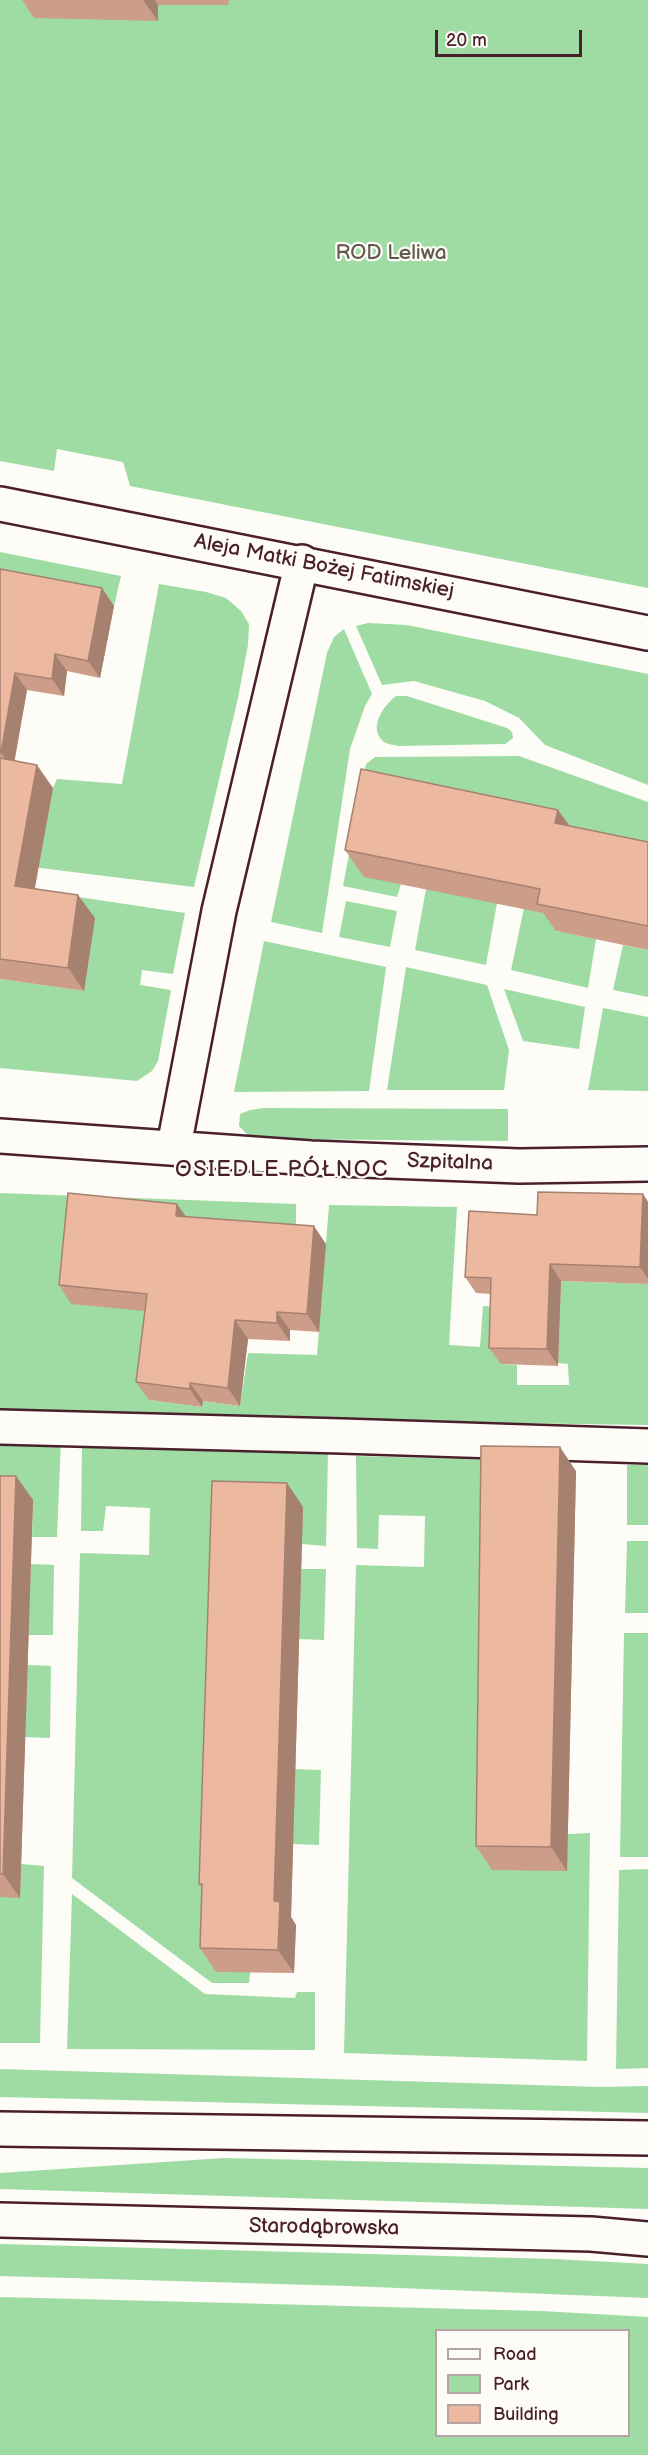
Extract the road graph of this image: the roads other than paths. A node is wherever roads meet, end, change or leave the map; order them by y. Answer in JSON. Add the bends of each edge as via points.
{"nodes":[{"id":1,"x":0,"y":504,"type":"edge"},
{"id":2,"x":302,"y":562,"type":"junction"},
{"id":3,"x":648,"y":633,"type":"edge"},
{"id":4,"x":0,"y":1136,"type":"edge"},
{"id":5,"x":174,"y":1146,"type":"junction"},
{"id":6,"x":648,"y":1164,"type":"edge"},
{"id":7,"x":0,"y":1427,"type":"edge"},
{"id":8,"x":648,"y":1446,"type":"edge"},
{"id":9,"x":0,"y":2129,"type":"edge"},
{"id":10,"x":648,"y":2138,"type":"edge"},
{"id":11,"x":0,"y":2220,"type":"edge"},
{"id":12,"x":648,"y":2239,"type":"edge"}],
"edges":[{"from":1,"to":2,"type":"street","name":"Aleja Matki Bożej Fatimskiej"},
{"from":2,"to":3,"type":"street","name":"Aleja Matki Bożej Fatimskiej"},
{"from":2,"to":5,"type":"street","via":[[219,911]]},
{"from":4,"to":5,"type":"street","name":"Szpitalna"},
{"from":5,"to":6,"type":"street","name":"Szpitalna","via":[[311,1158],[519,1166]]},
{"from":7,"to":8,"type":"street"},
{"from":9,"to":10,"type":"street"},
{"from":11,"to":12,"type":"street","name":"Starodąbrowska","via":[[591,2234]]}]}
